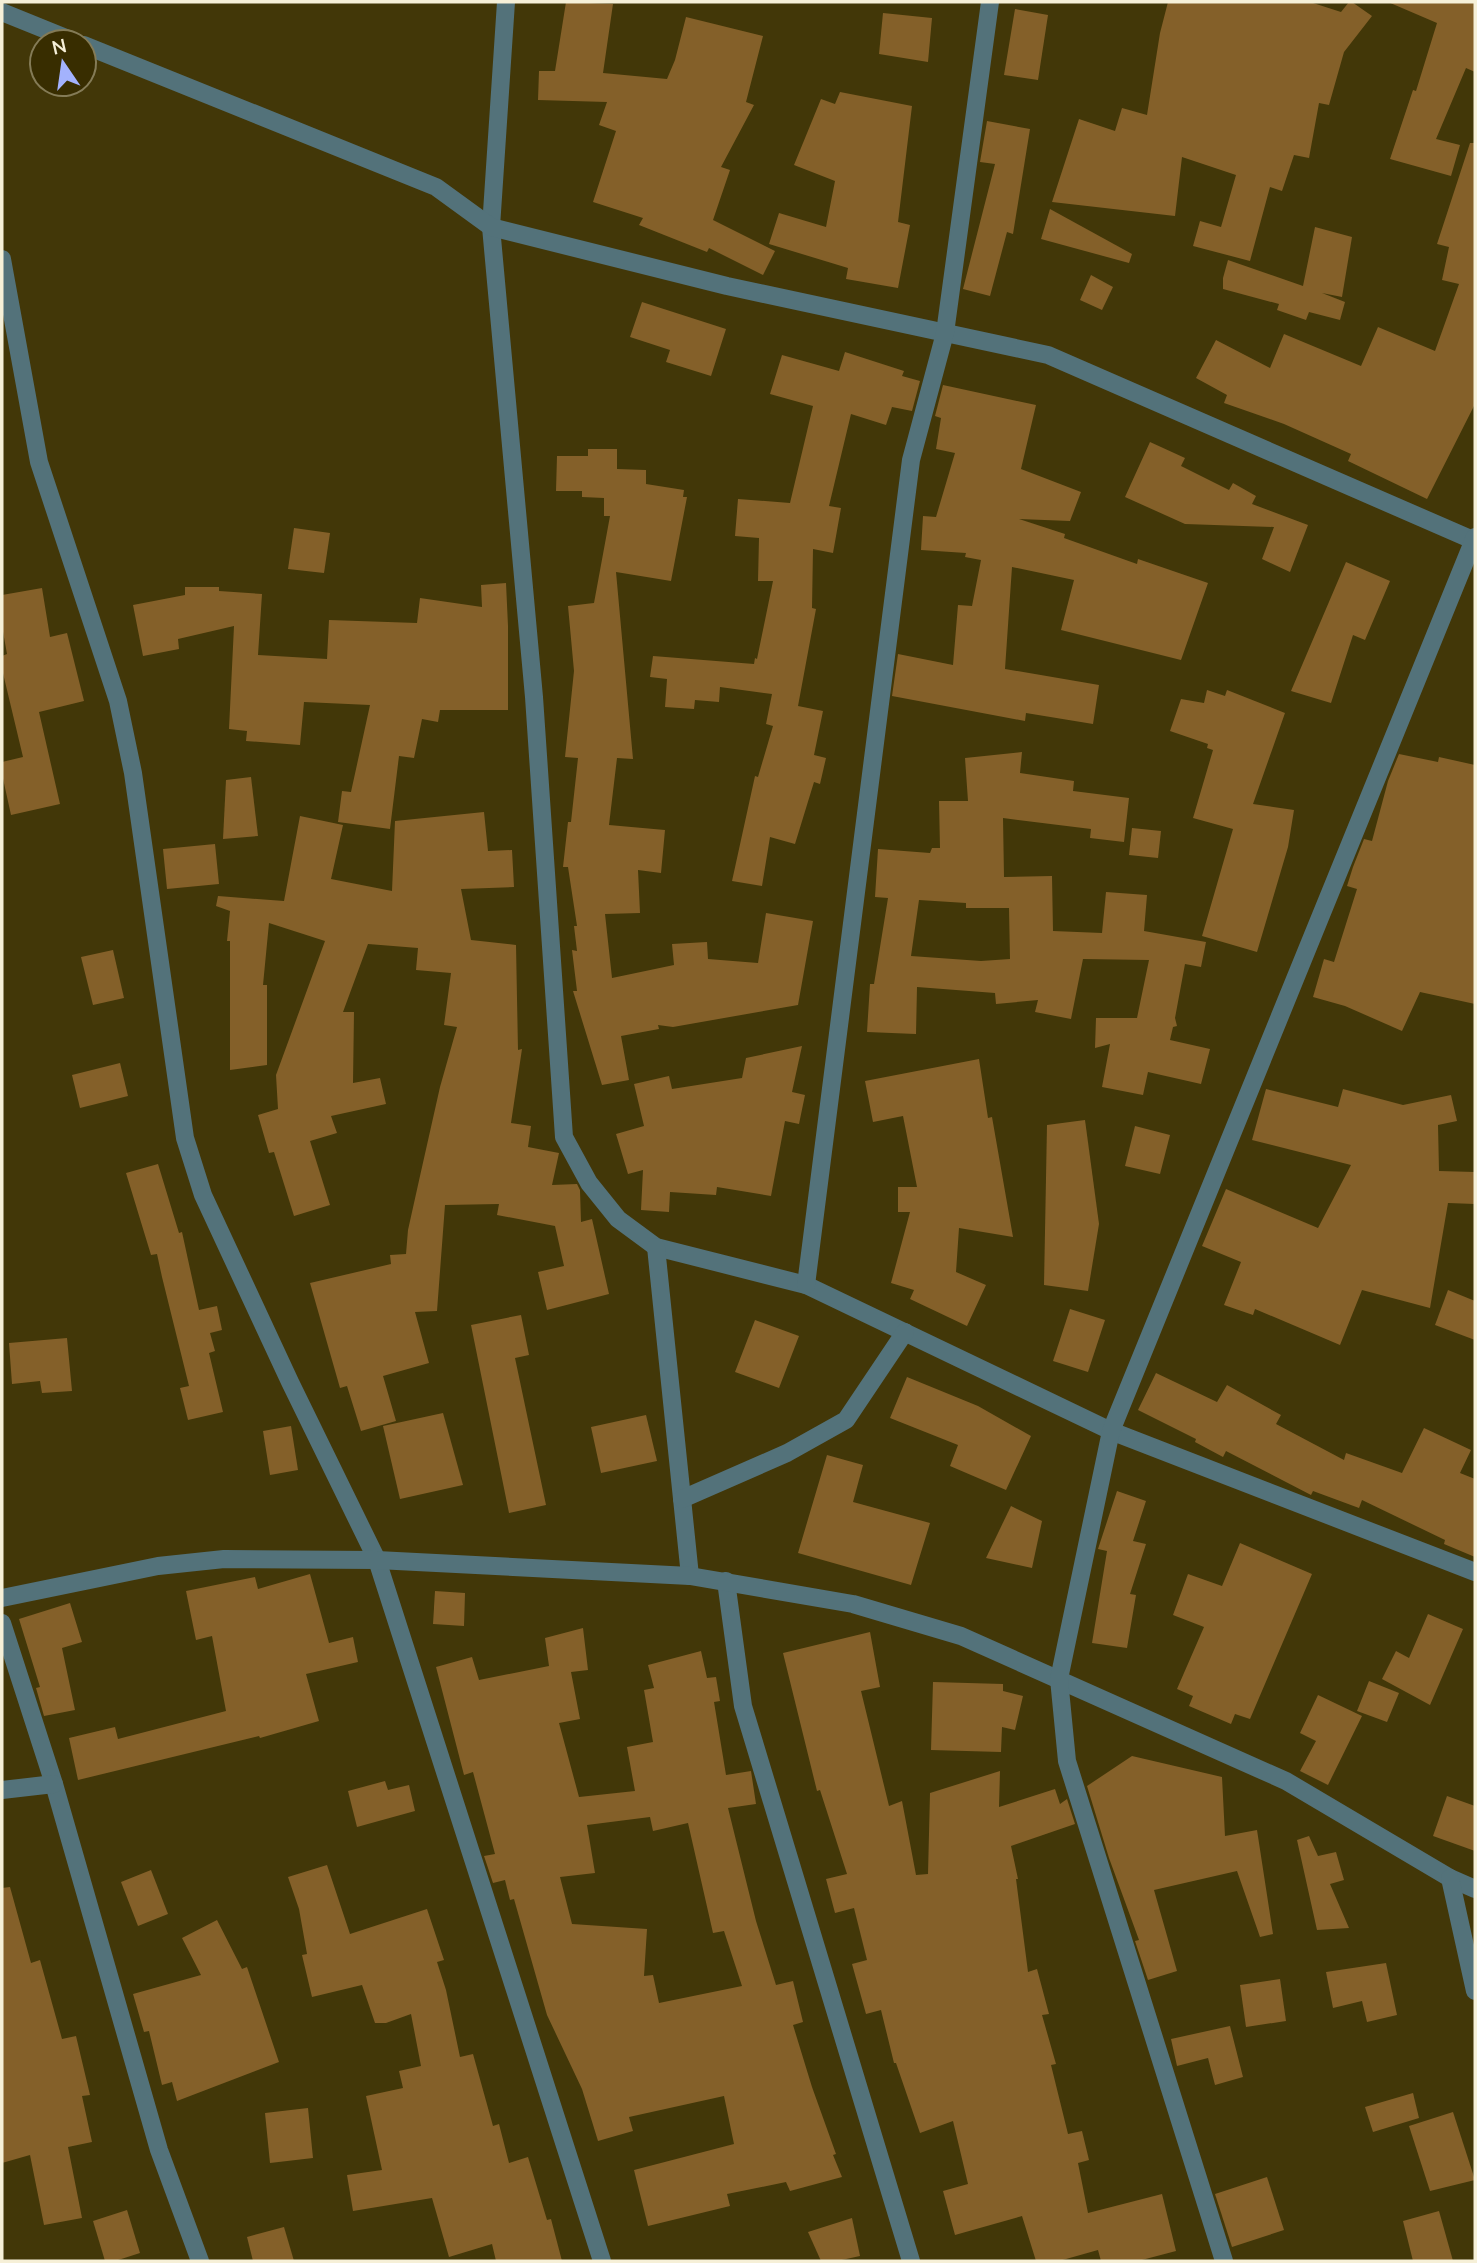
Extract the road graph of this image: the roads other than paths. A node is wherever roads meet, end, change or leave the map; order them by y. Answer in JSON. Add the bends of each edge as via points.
{"nodes":[{"id":1,"x":506,"y":2,"type":"edge"},
{"id":2,"x":990,"y":2,"type":"edge"},
{"id":3,"x":2,"y":12,"type":"edge"},
{"id":4,"x":41,"y":28,"type":"edge"},
{"id":5,"x":98,"y":51,"type":"edge"},
{"id":6,"x":491,"y":227,"type":"junction"},
{"id":7,"x":2,"y":259,"type":"edge"},
{"id":8,"x":945,"y":333,"type":"junction"},
{"id":9,"x":1475,"y":540,"type":"edge"},
{"id":10,"x":656,"y":1247,"type":"junction"},
{"id":11,"x":806,"y":1285,"type":"junction"},
{"id":12,"x":905,"y":1332,"type":"junction"},
{"id":13,"x":1111,"y":1431,"type":"junction"},
{"id":14,"x":682,"y":1499,"type":"junction"},
{"id":15,"x":377,"y":1560,"type":"junction"},
{"id":16,"x":1475,"y":1572,"type":"edge"},
{"id":17,"x":690,"y":1576,"type":"junction"},
{"id":18,"x":726,"y":1581,"type":"junction"},
{"id":19,"x":2,"y":1598,"type":"edge"},
{"id":20,"x":2,"y":1623,"type":"edge"},
{"id":21,"x":1059,"y":1679,"type":"junction"},
{"id":22,"x":54,"y":1784,"type":"junction"},
{"id":23,"x":2,"y":1790,"type":"edge"},
{"id":24,"x":1450,"y":1878,"type":"junction"},
{"id":25,"x":1475,"y":1889,"type":"edge"},
{"id":26,"x":1475,"y":1991,"type":"edge"},
{"id":27,"x":200,"y":2261,"type":"edge"},
{"id":28,"x":602,"y":2261,"type":"edge"},
{"id":29,"x":911,"y":2261,"type":"edge"},
{"id":30,"x":1224,"y":2261,"type":"edge"}],
"edges":[{"from":1,"to":6,"type":"street"},
{"from":2,"to":8,"type":"street"},
{"from":3,"to":4,"type":"street"},
{"from":5,"to":6,"type":"street","via":[[436,187]]},
{"from":6,"to":8,"type":"street","via":[[727,286]]},
{"from":6,"to":10,"type":"street","via":[[534,697],[564,1136],[589,1183],[618,1219]]},
{"from":7,"to":15,"type":"street","via":[[40,462],[118,701],[133,773],[185,1138],[203,1195]]},
{"from":8,"to":9,"type":"street","via":[[1048,355]]},
{"from":8,"to":11,"type":"street","via":[[911,460]]},
{"from":9,"to":13,"type":"street"},
{"from":10,"to":11,"type":"street"},
{"from":10,"to":14,"type":"street"},
{"from":11,"to":12,"type":"street"},
{"from":12,"to":13,"type":"street"},
{"from":12,"to":14,"type":"street","via":[[846,1420],[787,1453]]},
{"from":13,"to":16,"type":"street"},
{"from":13,"to":21,"type":"street"},
{"from":14,"to":17,"type":"street"},
{"from":15,"to":17,"type":"street"},
{"from":15,"to":19,"type":"street","via":[[224,1559],[158,1566]]},
{"from":15,"to":28,"type":"street"},
{"from":17,"to":18,"type":"street"},
{"from":18,"to":21,"type":"street","via":[[853,1604],[961,1636]]},
{"from":18,"to":29,"type":"street","via":[[744,1706]]},
{"from":20,"to":22,"type":"street"},
{"from":21,"to":24,"type":"street","via":[[1286,1781]]},
{"from":21,"to":30,"type":"street","via":[[1067,1761]]},
{"from":22,"to":23,"type":"street"},
{"from":22,"to":27,"type":"street","via":[[159,2150]]},
{"from":24,"to":25,"type":"street"},
{"from":24,"to":26,"type":"street"}]}
